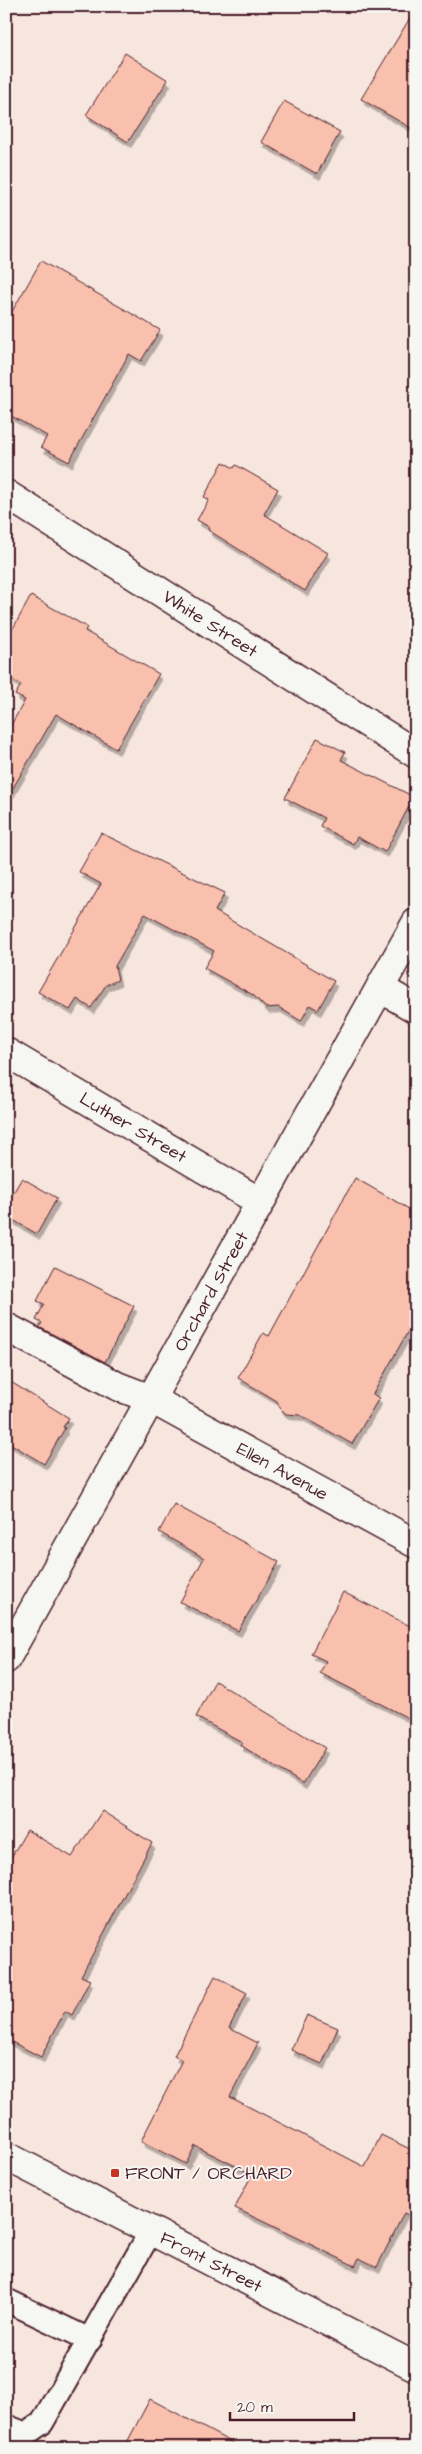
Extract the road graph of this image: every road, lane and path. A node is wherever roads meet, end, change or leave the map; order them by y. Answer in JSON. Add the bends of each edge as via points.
{"nodes":[{"id":1,"x":6,"y":494,"type":"edge"},
{"id":2,"x":416,"y":754,"type":"edge"},
{"id":3,"x":416,"y":923,"type":"edge"},
{"id":4,"x":380,"y":988,"type":"junction"},
{"id":5,"x":416,"y":1009,"type":"edge"},
{"id":6,"x":6,"y":1052,"type":"edge"},
{"id":7,"x":260,"y":1202,"type":"junction"},
{"id":8,"x":6,"y":1327,"type":"edge"},
{"id":9,"x":151,"y":1399,"type":"junction"},
{"id":10,"x":416,"y":1544,"type":"edge"},
{"id":11,"x":6,"y":1659,"type":"edge"},
{"id":12,"x":6,"y":2156,"type":"edge"},
{"id":13,"x":151,"y":2231,"type":"junction"},
{"id":14,"x":6,"y":2300,"type":"edge"},
{"id":15,"x":90,"y":2340,"type":"junction"},
{"id":16,"x":416,"y":2367,"type":"edge"},
{"id":17,"x":6,"y":2426,"type":"edge"}],
"edges":[{"from":1,"to":2,"type":"street","name":"White Street"},
{"from":3,"to":4,"type":"street","name":"Orchard Street"},
{"from":4,"to":5,"type":"street"},
{"from":4,"to":7,"type":"street","name":"Orchard Street"},
{"from":6,"to":7,"type":"street","name":"Luther Street"},
{"from":7,"to":9,"type":"street","name":"Orchard Street"},
{"from":8,"to":9,"type":"street","name":"Ellen Avenue","via":[[117,1386]]},
{"from":9,"to":10,"type":"street","name":"Ellen Avenue"},
{"from":9,"to":11,"type":"street","name":"Orchard Street"},
{"from":12,"to":13,"type":"street","name":"Front Street"},
{"from":13,"to":15,"type":"lane"},
{"from":13,"to":16,"type":"street","name":"Front Street"},
{"from":14,"to":15,"type":"lane"},
{"from":15,"to":17,"type":"lane","via":[[42,2423],[26,2434]]}]}
